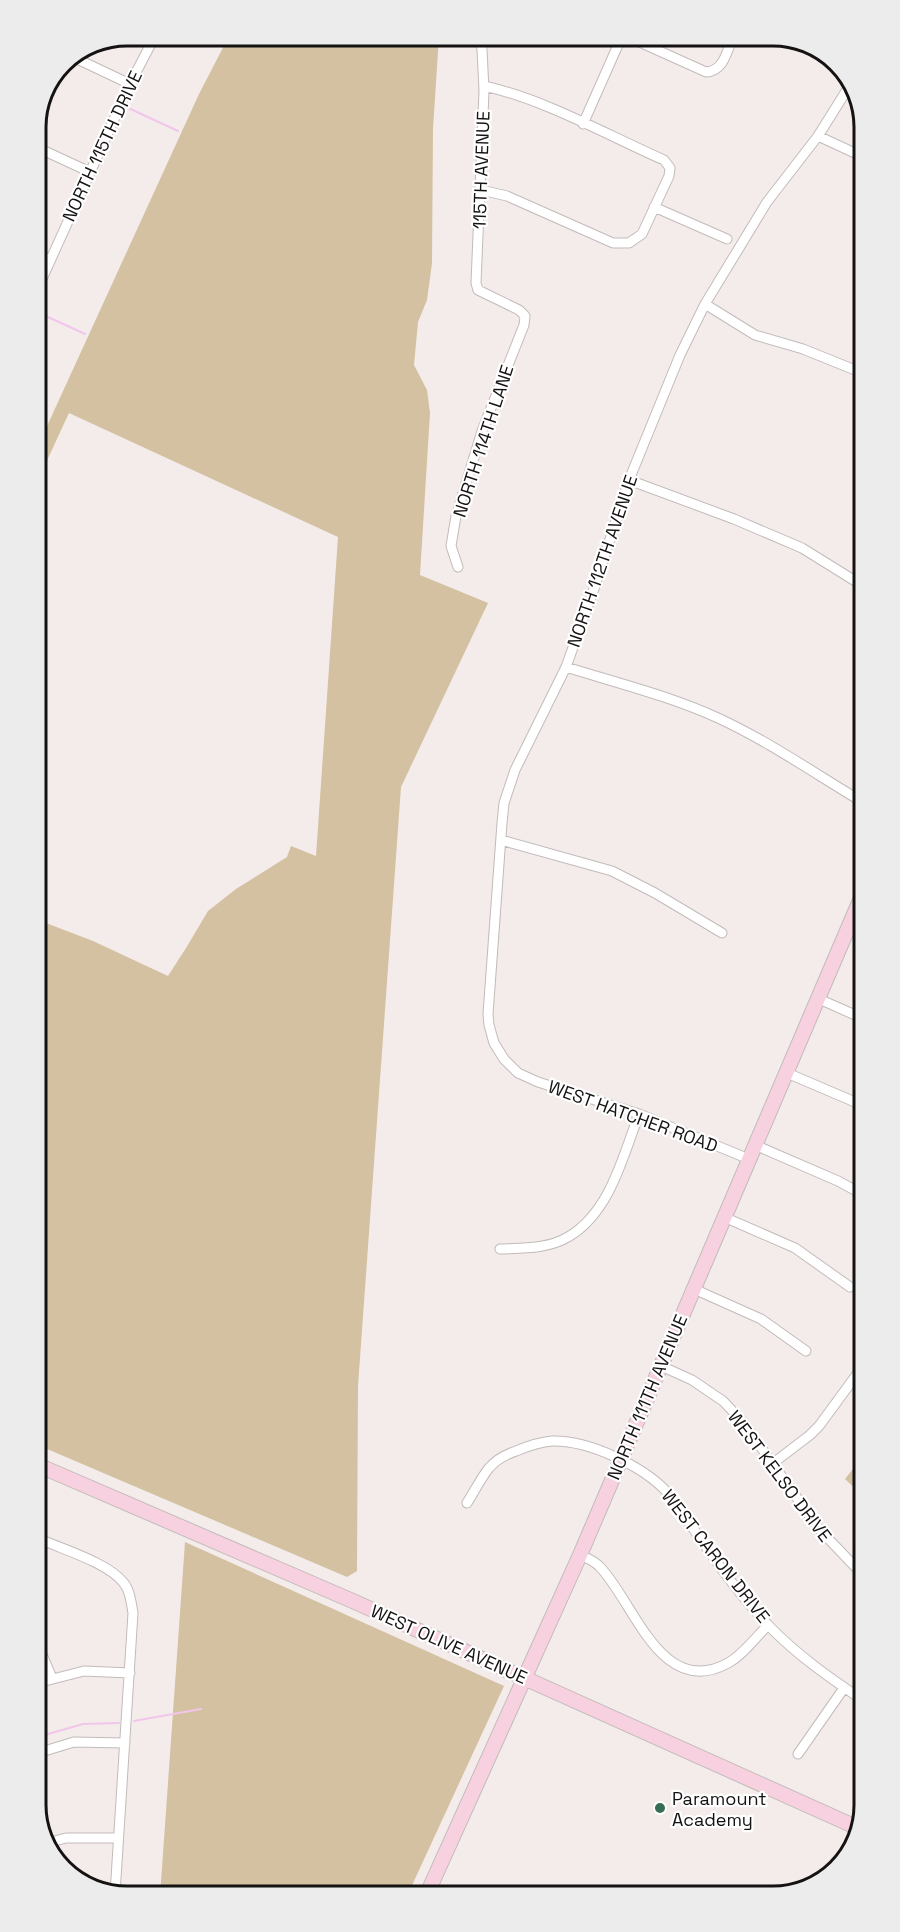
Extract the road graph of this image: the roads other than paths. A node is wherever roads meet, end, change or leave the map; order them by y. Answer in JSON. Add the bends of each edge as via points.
{"nodes":[{"id":1,"x":148,"y":47,"type":"edge"},
{"id":2,"x":481,"y":47,"type":"edge"},
{"id":3,"x":618,"y":47,"type":"edge"},
{"id":4,"x":648,"y":47,"type":"edge"},
{"id":5,"x":728,"y":47,"type":"edge"},
{"id":6,"x":81,"y":61,"type":"edge"},
{"id":7,"x":130,"y":84,"type":"junction"},
{"id":8,"x":483,"y":86,"type":"junction"},
{"id":9,"x":845,"y":93,"type":"edge"},
{"id":10,"x":583,"y":123,"type":"junction"},
{"id":11,"x":818,"y":136,"type":"junction"},
{"id":12,"x":47,"y":152,"type":"edge"},
{"id":13,"x":854,"y":153,"type":"edge"},
{"id":14,"x":90,"y":172,"type":"junction"},
{"id":15,"x":481,"y":190,"type":"junction"},
{"id":16,"x":654,"y":207,"type":"junction"},
{"id":17,"x":727,"y":239,"type":"dead end"},
{"id":18,"x":47,"y":259,"type":"edge"},
{"id":19,"x":50,"y":260,"type":"junction"},
{"id":20,"x":47,"y":267,"type":"edge"},
{"id":21,"x":705,"y":304,"type":"junction"},
{"id":22,"x":525,"y":316,"type":"joint"},
{"id":23,"x":854,"y":370,"type":"edge"},
{"id":24,"x":629,"y":480,"type":"junction"},
{"id":25,"x":458,"y":567,"type":"dead end"},
{"id":26,"x":854,"y":580,"type":"edge"},
{"id":27,"x":566,"y":667,"type":"junction"},
{"id":28,"x":854,"y":797,"type":"edge"},
{"id":29,"x":501,"y":840,"type":"junction"},
{"id":30,"x":854,"y":930,"type":"edge"},
{"id":31,"x":722,"y":933,"type":"dead end"},
{"id":32,"x":819,"y":999,"type":"junction"},
{"id":33,"x":854,"y":1014,"type":"edge"},
{"id":34,"x":518,"y":1072,"type":"joint"},
{"id":35,"x":786,"y":1073,"type":"junction"},
{"id":36,"x":854,"y":1102,"type":"edge"},
{"id":37,"x":639,"y":1114,"type":"junction"},
{"id":38,"x":755,"y":1146,"type":"junction"},
{"id":39,"x":749,"y":1159,"type":"junction"},
{"id":40,"x":854,"y":1190,"type":"edge"},
{"id":41,"x":724,"y":1217,"type":"junction"},
{"id":42,"x":500,"y":1249,"type":"dead end"},
{"id":43,"x":850,"y":1287,"type":"dead end"},
{"id":44,"x":694,"y":1289,"type":"junction"},
{"id":45,"x":806,"y":1351,"type":"dead end"},
{"id":46,"x":661,"y":1366,"type":"junction"},
{"id":47,"x":854,"y":1378,"type":"edge"},
{"id":48,"x":620,"y":1461,"type":"junction"},
{"id":49,"x":772,"y":1464,"type":"junction"},
{"id":50,"x":47,"y":1469,"type":"edge"},
{"id":51,"x":467,"y":1503,"type":"dead end"},
{"id":52,"x":47,"y":1542,"type":"edge"},
{"id":53,"x":580,"y":1555,"type":"junction"},
{"id":54,"x":854,"y":1566,"type":"edge"},
{"id":55,"x":768,"y":1625,"type":"junction"},
{"id":56,"x":47,"y":1668,"type":"edge"},
{"id":57,"x":130,"y":1672,"type":"junction"},
{"id":58,"x":51,"y":1678,"type":"junction"},
{"id":59,"x":526,"y":1678,"type":"junction"},
{"id":60,"x":47,"y":1679,"type":"edge"},
{"id":61,"x":844,"y":1688,"type":"junction"},
{"id":62,"x":854,"y":1694,"type":"edge"},
{"id":63,"x":125,"y":1743,"type":"junction"},
{"id":64,"x":47,"y":1750,"type":"edge"},
{"id":65,"x":798,"y":1754,"type":"dead end"},
{"id":66,"x":851,"y":1825,"type":"edge"},
{"id":67,"x":118,"y":1838,"type":"junction"},
{"id":68,"x":55,"y":1841,"type":"edge"},
{"id":69,"x":115,"y":1884,"type":"edge"},
{"id":70,"x":431,"y":1885,"type":"edge"}],
"edges":[{"from":1,"to":7,"type":"street","name":"NORTH 115TH DRIVE"},
{"from":2,"to":8,"type":"street","name":"115TH AVENUE"},
{"from":3,"to":10,"type":"street"},
{"from":4,"to":5,"type":"street","via":[[706,72],[720,67]]},
{"from":6,"to":7,"type":"street"},
{"from":7,"to":14,"type":"street","name":"NORTH 115TH DRIVE"},
{"from":8,"to":10,"type":"street","via":[[511,92]]},
{"from":8,"to":15,"type":"street","name":"115TH AVENUE"},
{"from":9,"to":11,"type":"street","name":"NORTH 112TH AVENUE"},
{"from":10,"to":16,"type":"street","via":[[664,160],[670,168],[669,176]]},
{"from":11,"to":13,"type":"street"},
{"from":11,"to":21,"type":"street","name":"NORTH 112TH AVENUE","via":[[767,202]]},
{"from":12,"to":14,"type":"street"},
{"from":14,"to":19,"type":"street","name":"NORTH 115TH DRIVE"},
{"from":15,"to":16,"type":"street","via":[[507,196],[613,243],[629,243],[642,234]]},
{"from":15,"to":22,"type":"street","name":"115TH AVENUE","via":[[478,290]]},
{"from":16,"to":17,"type":"street"},
{"from":18,"to":19,"type":"street"},
{"from":19,"to":20,"type":"street","name":"NORTH 115TH DRIVE"},
{"from":21,"to":23,"type":"street","via":[[755,335]]},
{"from":21,"to":24,"type":"street","name":"NORTH 112TH AVENUE"},
{"from":22,"to":25,"type":"street","name":"NORTH 114TH LANE","via":[[482,431],[456,516],[451,546]]},
{"from":24,"to":26,"type":"street","via":[[802,548]]},
{"from":24,"to":27,"type":"street","name":"NORTH 112TH AVENUE"},
{"from":27,"to":28,"type":"street","via":[[717,718]]},
{"from":27,"to":29,"type":"street","name":"NORTH 112TH AVENUE","via":[[508,788]]},
{"from":29,"to":31,"type":"street","via":[[612,871]]},
{"from":29,"to":34,"type":"street","name":"NORTH 112TH AVENUE","via":[[489,1025],[494,1043]]},
{"from":30,"to":32,"type":"street","name":"NORTH 111TH AVENUE"},
{"from":32,"to":33,"type":"street"},
{"from":32,"to":35,"type":"street","name":"NORTH 111TH AVENUE"},
{"from":34,"to":37,"type":"street","name":"WEST HATCHER ROAD"},
{"from":35,"to":36,"type":"street"},
{"from":35,"to":38,"type":"street","name":"NORTH 111TH AVENUE"},
{"from":37,"to":39,"type":"street","name":"WEST HATCHER ROAD"},
{"from":37,"to":42,"type":"street","via":[[597,1213],[568,1237],[540,1247]]},
{"from":38,"to":39,"type":"street","name":"NORTH 111TH AVENUE"},
{"from":38,"to":40,"type":"street"},
{"from":39,"to":41,"type":"street","name":"NORTH 111TH AVENUE"},
{"from":41,"to":43,"type":"street","via":[[795,1248]]},
{"from":41,"to":44,"type":"street","name":"NORTH 111TH AVENUE"},
{"from":44,"to":45,"type":"street","via":[[761,1318]]},
{"from":44,"to":46,"type":"street","name":"NORTH 111TH AVENUE"},
{"from":46,"to":48,"type":"street","name":"NORTH 111TH AVENUE"},
{"from":46,"to":49,"type":"street","name":"WEST KELSO DRIVE","via":[[692,1380],[723,1401]]},
{"from":47,"to":49,"type":"street","via":[[819,1426]]},
{"from":48,"to":51,"type":"street","name":"WEST CARON DRIVE","via":[[571,1443],[531,1445],[510,1453],[490,1468]]},
{"from":48,"to":53,"type":"street","name":"NORTH 111TH AVENUE"},
{"from":48,"to":55,"type":"street","name":"WEST CARON DRIVE","via":[[659,1483]]},
{"from":49,"to":54,"type":"street","name":"WEST KELSO DRIVE","via":[[819,1529]]},
{"from":50,"to":59,"type":"street","name":"WEST OLIVE AVENUE"},
{"from":52,"to":57,"type":"street","via":[[108,1569],[123,1581],[133,1613]]},
{"from":53,"to":55,"type":"street","via":[[600,1566],[659,1653],[684,1668],[702,1671],[728,1663]]},
{"from":53,"to":59,"type":"street","name":"NORTH 111TH AVENUE"},
{"from":55,"to":61,"type":"street","name":"WEST CARON DRIVE"},
{"from":56,"to":58,"type":"street"},
{"from":57,"to":58,"type":"street","via":[[84,1671]]},
{"from":57,"to":63,"type":"street"},
{"from":58,"to":60,"type":"street"},
{"from":59,"to":66,"type":"street","name":"WEST OLIVE AVENUE"},
{"from":59,"to":70,"type":"street","name":"NORTH 111TH AVENUE"},
{"from":61,"to":62,"type":"street","name":"WEST CARON DRIVE"},
{"from":61,"to":65,"type":"street"},
{"from":63,"to":64,"type":"street","via":[[74,1742]]},
{"from":63,"to":67,"type":"street"},
{"from":67,"to":68,"type":"street"},
{"from":67,"to":69,"type":"street"}]}
